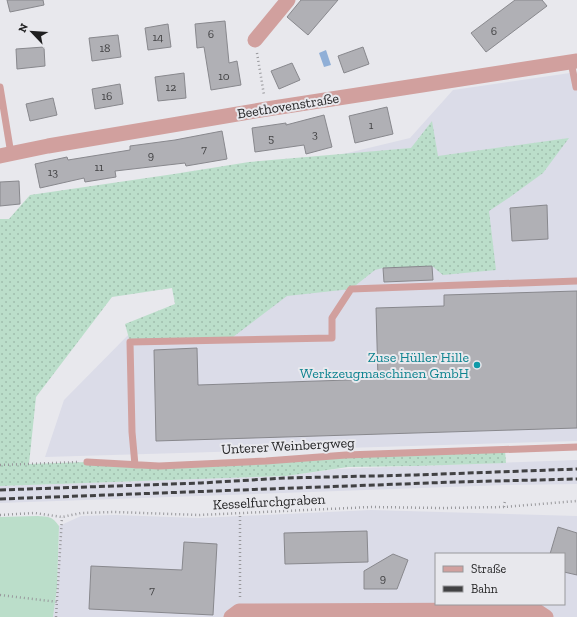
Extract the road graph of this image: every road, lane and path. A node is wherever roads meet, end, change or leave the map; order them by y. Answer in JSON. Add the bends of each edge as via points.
{"nodes":[{"id":1,"x":288,"y":0,"type":"edge"},
{"id":2,"x":255,"y":40,"type":"joint"},
{"id":3,"x":574,"y":61,"type":"edge"},
{"id":4,"x":0,"y":87,"type":"edge"},
{"id":5,"x":576,"y":87,"type":"dead end"},
{"id":6,"x":267,"y":109,"type":"junction"},
{"id":7,"x":6,"y":155,"type":"edge"},
{"id":8,"x":577,"y":281,"type":"edge"},
{"id":9,"x":577,"y":447,"type":"edge"},
{"id":10,"x":87,"y":462,"type":"joint"},
{"id":11,"x":0,"y":465,"type":"edge"},
{"id":12,"x":135,"y":465,"type":"junction"},
{"id":13,"x":505,"y":500,"type":"dead end"},
{"id":14,"x":577,"y":501,"type":"edge"},
{"id":15,"x":504,"y":507,"type":"junction"},
{"id":16,"x":240,"y":513,"type":"junction"},
{"id":17,"x":0,"y":515,"type":"edge"},
{"id":18,"x":62,"y":517,"type":"junction"},
{"id":19,"x":0,"y":595,"type":"edge"},
{"id":20,"x":58,"y":602,"type":"junction"},
{"id":21,"x":235,"y":614,"type":"edge"},
{"id":22,"x":56,"y":617,"type":"edge"},
{"id":23,"x":546,"y":617,"type":"edge"}],
"edges":[{"from":1,"to":2,"type":"street"},
{"from":2,"to":6,"type":"path"},
{"from":3,"to":5,"type":"lane"},
{"from":3,"to":6,"type":"street","name":"Beethovenstraße"},
{"from":4,"to":7,"type":"lane"},
{"from":6,"to":7,"type":"street","name":"Beethovenstraße"},
{"from":8,"to":12,"type":"lane","via":[[351,289],[332,318],[332,338],[130,342]]},
{"from":9,"to":12,"type":"lane","name":"Unterer Weinbergweg"},
{"from":10,"to":11,"type":"path"},
{"from":10,"to":12,"type":"lane","name":"Unterer Weinbergweg"},
{"from":13,"to":15,"type":"path"},
{"from":14,"to":15,"type":"path","name":"Kesselfurchgraben"},
{"from":15,"to":16,"type":"path","name":"Kesselfurchgraben","via":[[371,507]]},
{"from":16,"to":18,"type":"path","name":"Kesselfurchgraben","via":[[199,515],[101,512]]},
{"from":16,"to":21,"type":"path"},
{"from":17,"to":18,"type":"path","via":[[35,513]]},
{"from":18,"to":20,"type":"path"},
{"from":19,"to":20,"type":"path"},
{"from":20,"to":22,"type":"path"},
{"from":21,"to":23,"type":"street","via":[[517,610],[537,611]]}]}
